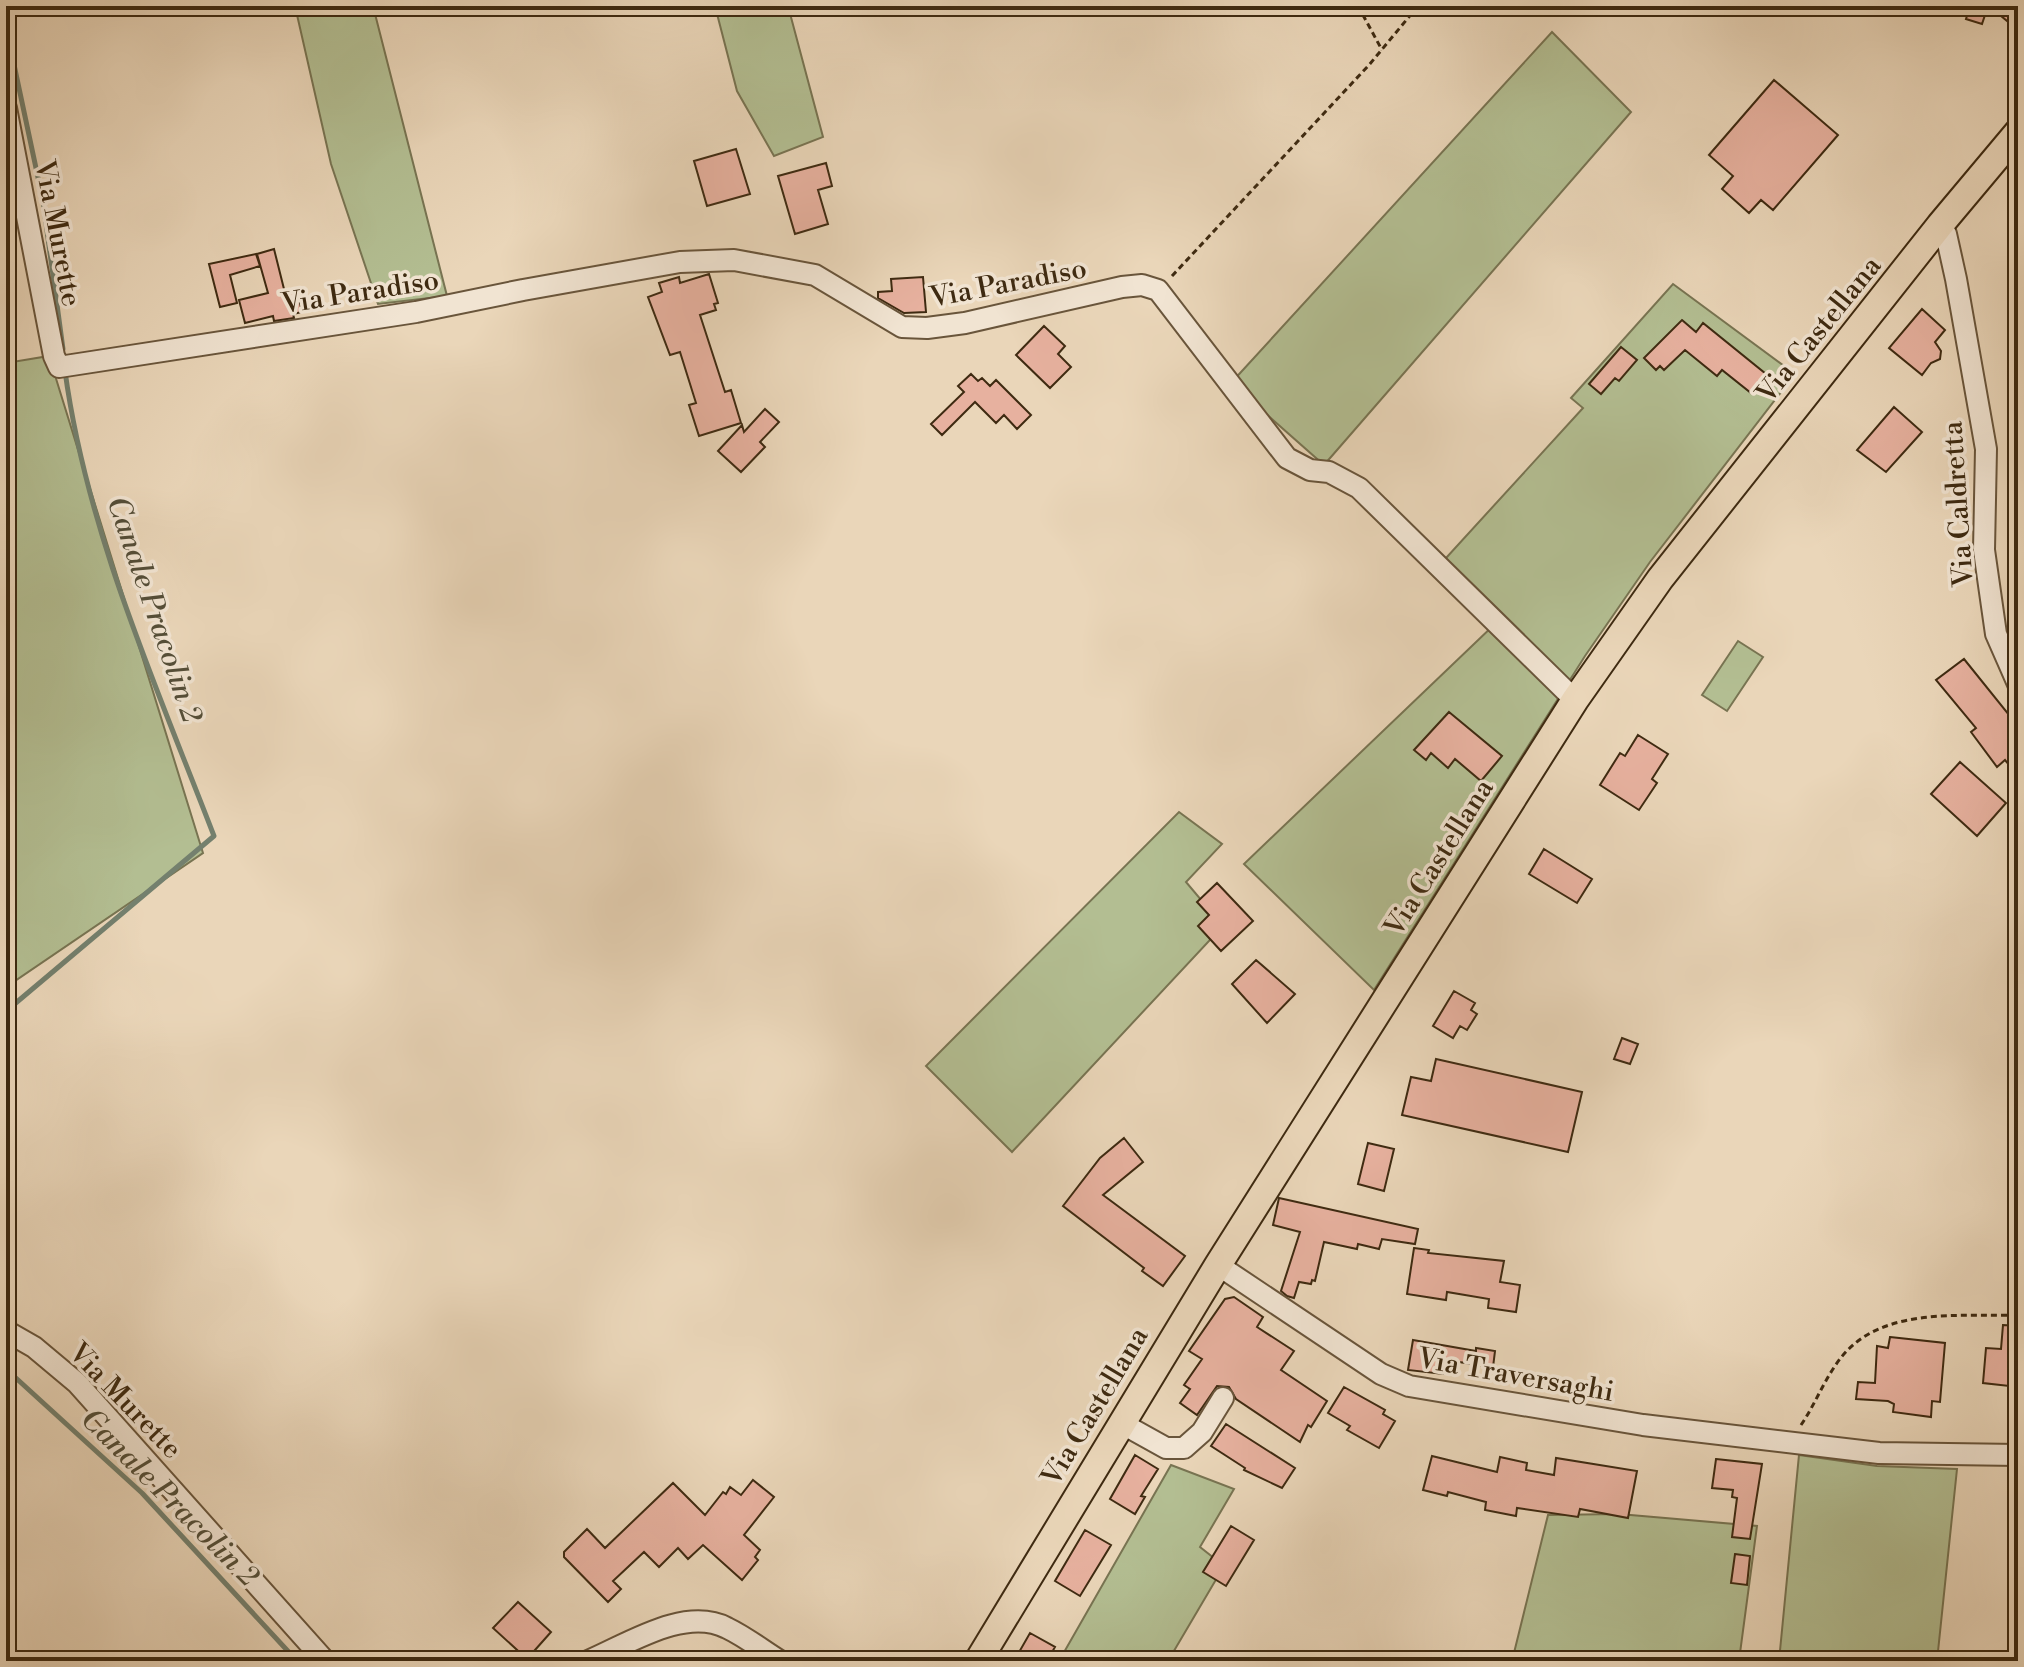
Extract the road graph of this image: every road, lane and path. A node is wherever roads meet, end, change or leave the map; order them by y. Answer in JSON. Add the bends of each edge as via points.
{"nodes":[{"id":1,"x":1358,"y":6,"type":"edge"},
{"id":2,"x":1418,"y":6,"type":"edge"},
{"id":3,"x":1382,"y":50,"type":"junction"},
{"id":4,"x":6,"y":108,"type":"edge"},
{"id":5,"x":2018,"y":132,"type":"edge"},
{"id":6,"x":1940,"y":225,"type":"junction"},
{"id":7,"x":1158,"y":290,"type":"junction"},
{"id":8,"x":59,"y":367,"type":"joint"},
{"id":9,"x":2018,"y":684,"type":"edge"},
{"id":10,"x":1575,"y":700,"type":"junction"},
{"id":11,"x":1218,"y":1265,"type":"junction"},
{"id":12,"x":2018,"y":1315,"type":"edge"},
{"id":13,"x":6,"y":1331,"type":"edge"},
{"id":14,"x":1223,"y":1398,"type":"dead end"},
{"id":15,"x":1121,"y":1423,"type":"junction"},
{"id":16,"x":1790,"y":1442,"type":"junction"},
{"id":17,"x":2018,"y":1455,"type":"edge"},
{"id":18,"x":325,"y":1661,"type":"edge"},
{"id":19,"x":588,"y":1661,"type":"edge"},
{"id":20,"x":780,"y":1661,"type":"edge"},
{"id":21,"x":978,"y":1661,"type":"edge"}],
"edges":[{"from":1,"to":3,"type":"path"},
{"from":2,"to":3,"type":"path"},
{"from":3,"to":7,"type":"path"},
{"from":4,"to":8,"type":"street","name":"Via Murette"},
{"from":5,"to":6,"type":"main road","name":"Via Castellana"},
{"from":6,"to":9,"type":"street","name":"Via Caldretta","via":[[1956,279],[1986,449],[1984,550],[1996,634]]},
{"from":6,"to":10,"type":"main road","name":"Via Castellana","via":[[1660,579]]},
{"from":7,"to":8,"type":"street","name":"Via Paradiso","via":[[1122,287],[965,323],[902,327],[815,275],[734,260],[680,262],[416,312]]},
{"from":7,"to":10,"type":"street","via":[[1287,458],[1359,488]]},
{"from":10,"to":11,"type":"main road","name":"Via Castellana"},
{"from":11,"to":15,"type":"main road","name":"Via Castellana"},
{"from":11,"to":16,"type":"street","name":"Via Traversaghi","via":[[1381,1374],[1409,1386],[1643,1425]]},
{"from":12,"to":16,"type":"path","via":[[1905,1319],[1864,1335],[1836,1363]]},
{"from":13,"to":18,"type":"street","name":"Via Murette","via":[[77,1383]]},
{"from":14,"to":15,"type":"street","via":[[1202,1432],[1184,1448],[1166,1448]]},
{"from":15,"to":21,"type":"main road","name":"Via Castellana"},
{"from":16,"to":17,"type":"street","name":"Via Traversaghi","via":[[1879,1453]]},
{"from":19,"to":20,"type":"street","via":[[678,1622],[708,1621]]}]}
